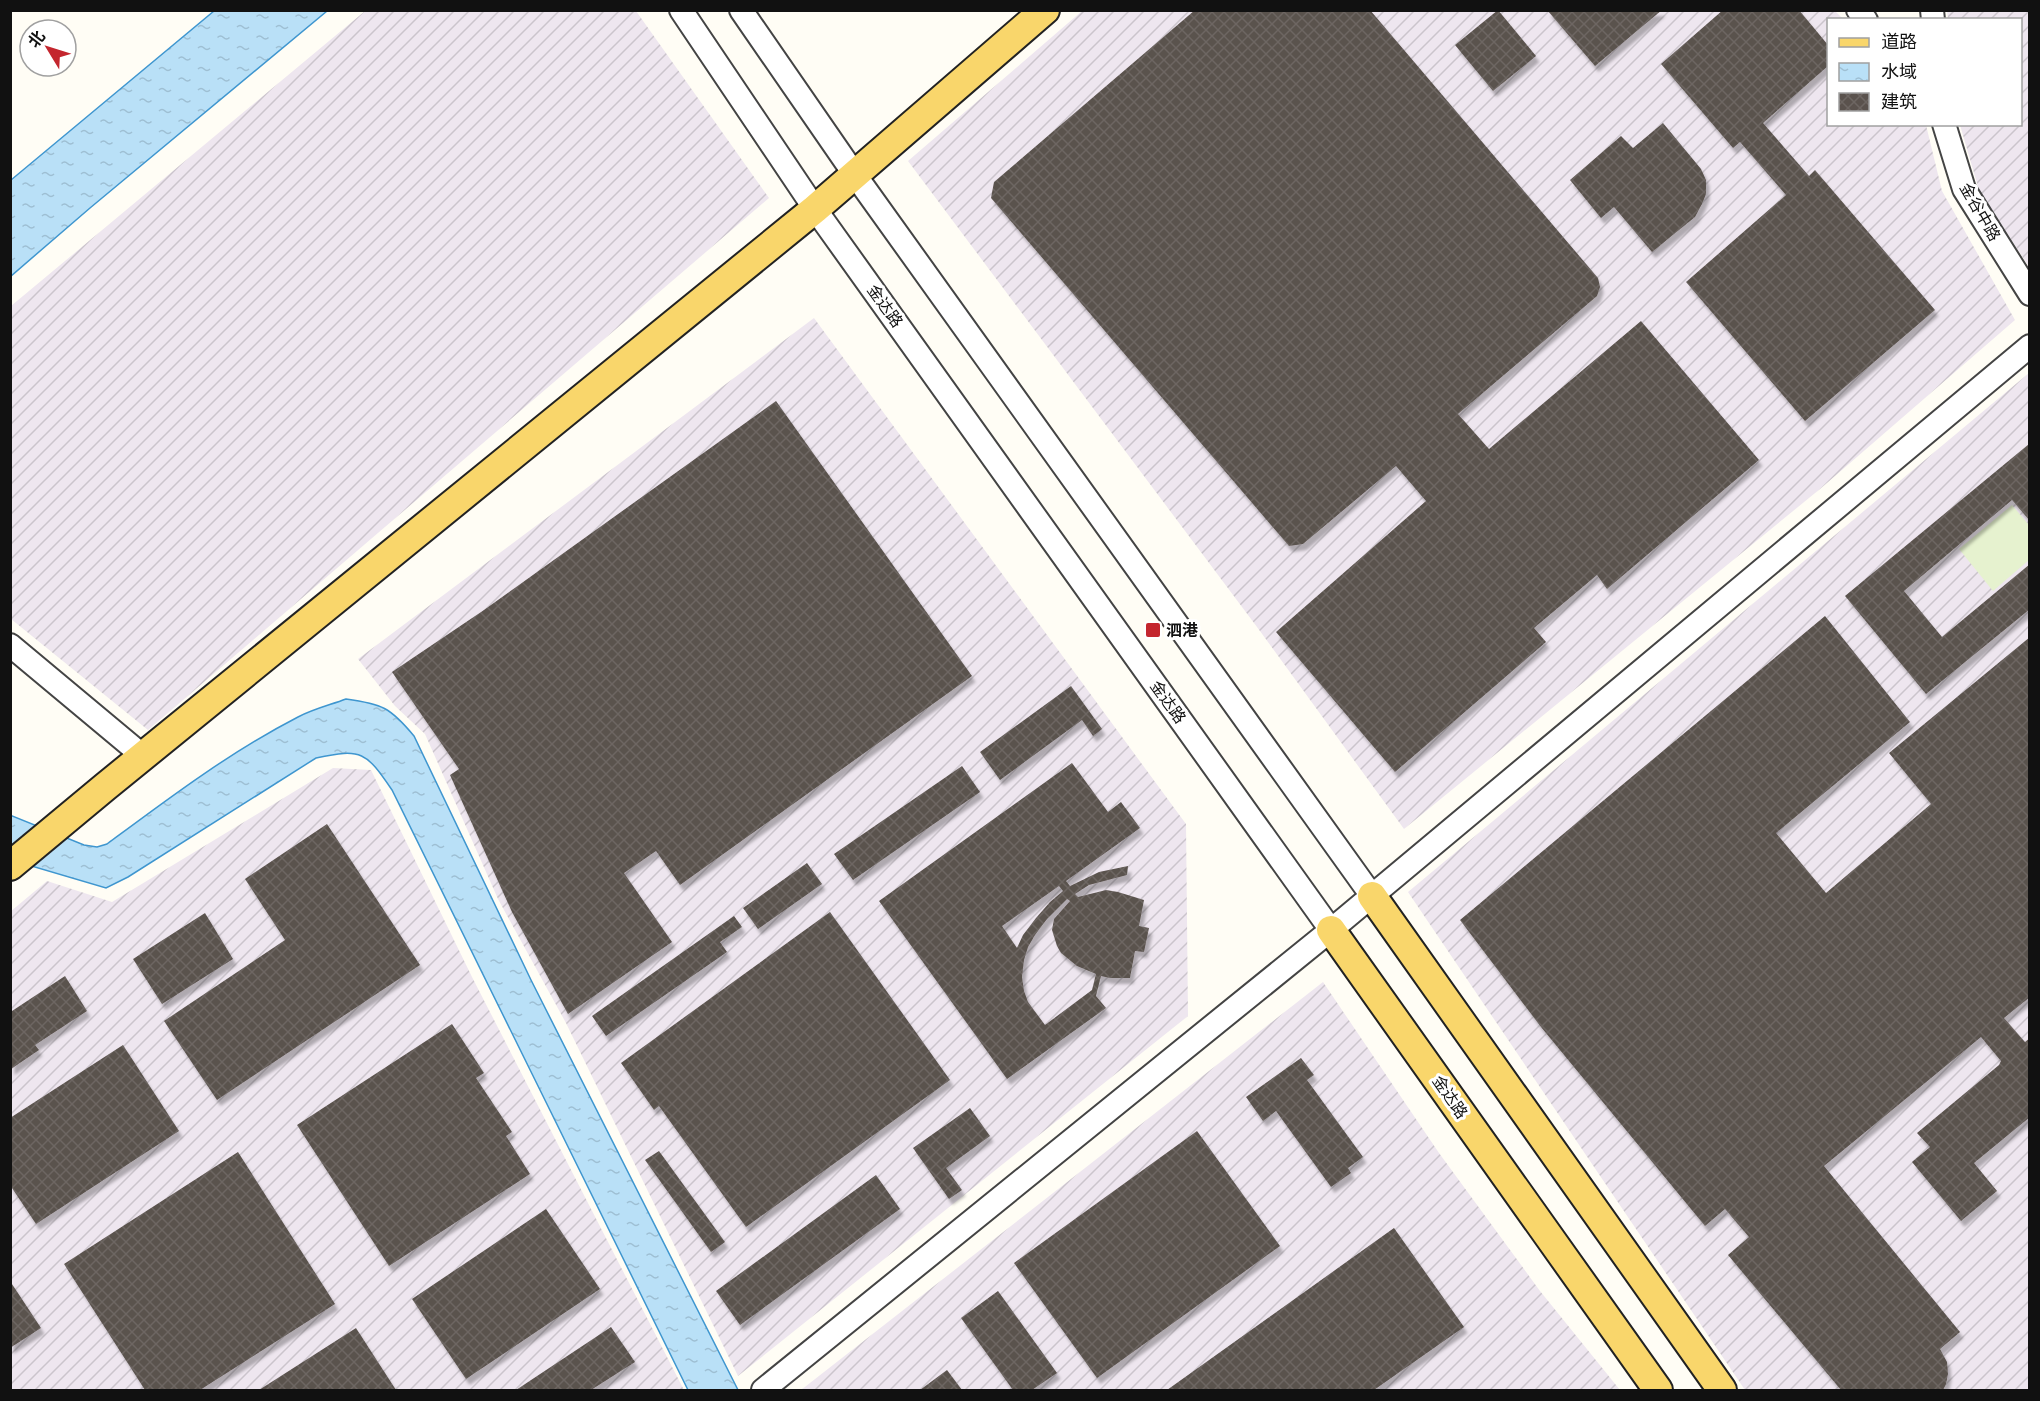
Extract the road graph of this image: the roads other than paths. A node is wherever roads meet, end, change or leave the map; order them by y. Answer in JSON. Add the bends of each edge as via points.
{"nodes":[{"id":1,"x":681,"y":10,"type":"edge"},
{"id":2,"x":741,"y":10,"type":"edge"},
{"id":3,"x":1045,"y":10,"type":"edge"},
{"id":4,"x":1945,"y":126,"type":"edge"},
{"id":5,"x":855,"y":175,"type":"junction"},
{"id":6,"x":815,"y":209,"type":"junction"},
{"id":7,"x":2030,"y":294,"type":"edge"},
{"id":8,"x":2030,"y":346,"type":"edge"},
{"id":9,"x":10,"y":645,"type":"edge"},
{"id":10,"x":144,"y":756,"type":"junction"},
{"id":11,"x":10,"y":866,"type":"edge"},
{"id":12,"x":1372,"y":896,"type":"junction"},
{"id":13,"x":1331,"y":930,"type":"junction"},
{"id":14,"x":765,"y":1389,"type":"edge"},
{"id":15,"x":1658,"y":1390,"type":"edge"},
{"id":16,"x":1722,"y":1390,"type":"edge"}],
"edges":[{"from":1,"to":6,"type":"street","name":"金达路"},
{"from":2,"to":5,"type":"street"},
{"from":3,"to":5,"type":"main road"},
{"from":4,"to":7,"type":"street","name":"金谷中路","via":[[1964,189]]},
{"from":5,"to":6,"type":"main road"},
{"from":5,"to":12,"type":"street"},
{"from":6,"to":10,"type":"main road"},
{"from":6,"to":13,"type":"street","name":"金达路"},
{"from":8,"to":12,"type":"street"},
{"from":9,"to":10,"type":"street"},
{"from":10,"to":11,"type":"main road"},
{"from":12,"to":13,"type":"street"},
{"from":12,"to":16,"type":"main road"},
{"from":13,"to":14,"type":"street"},
{"from":13,"to":15,"type":"main road","name":"金达路"}]}
